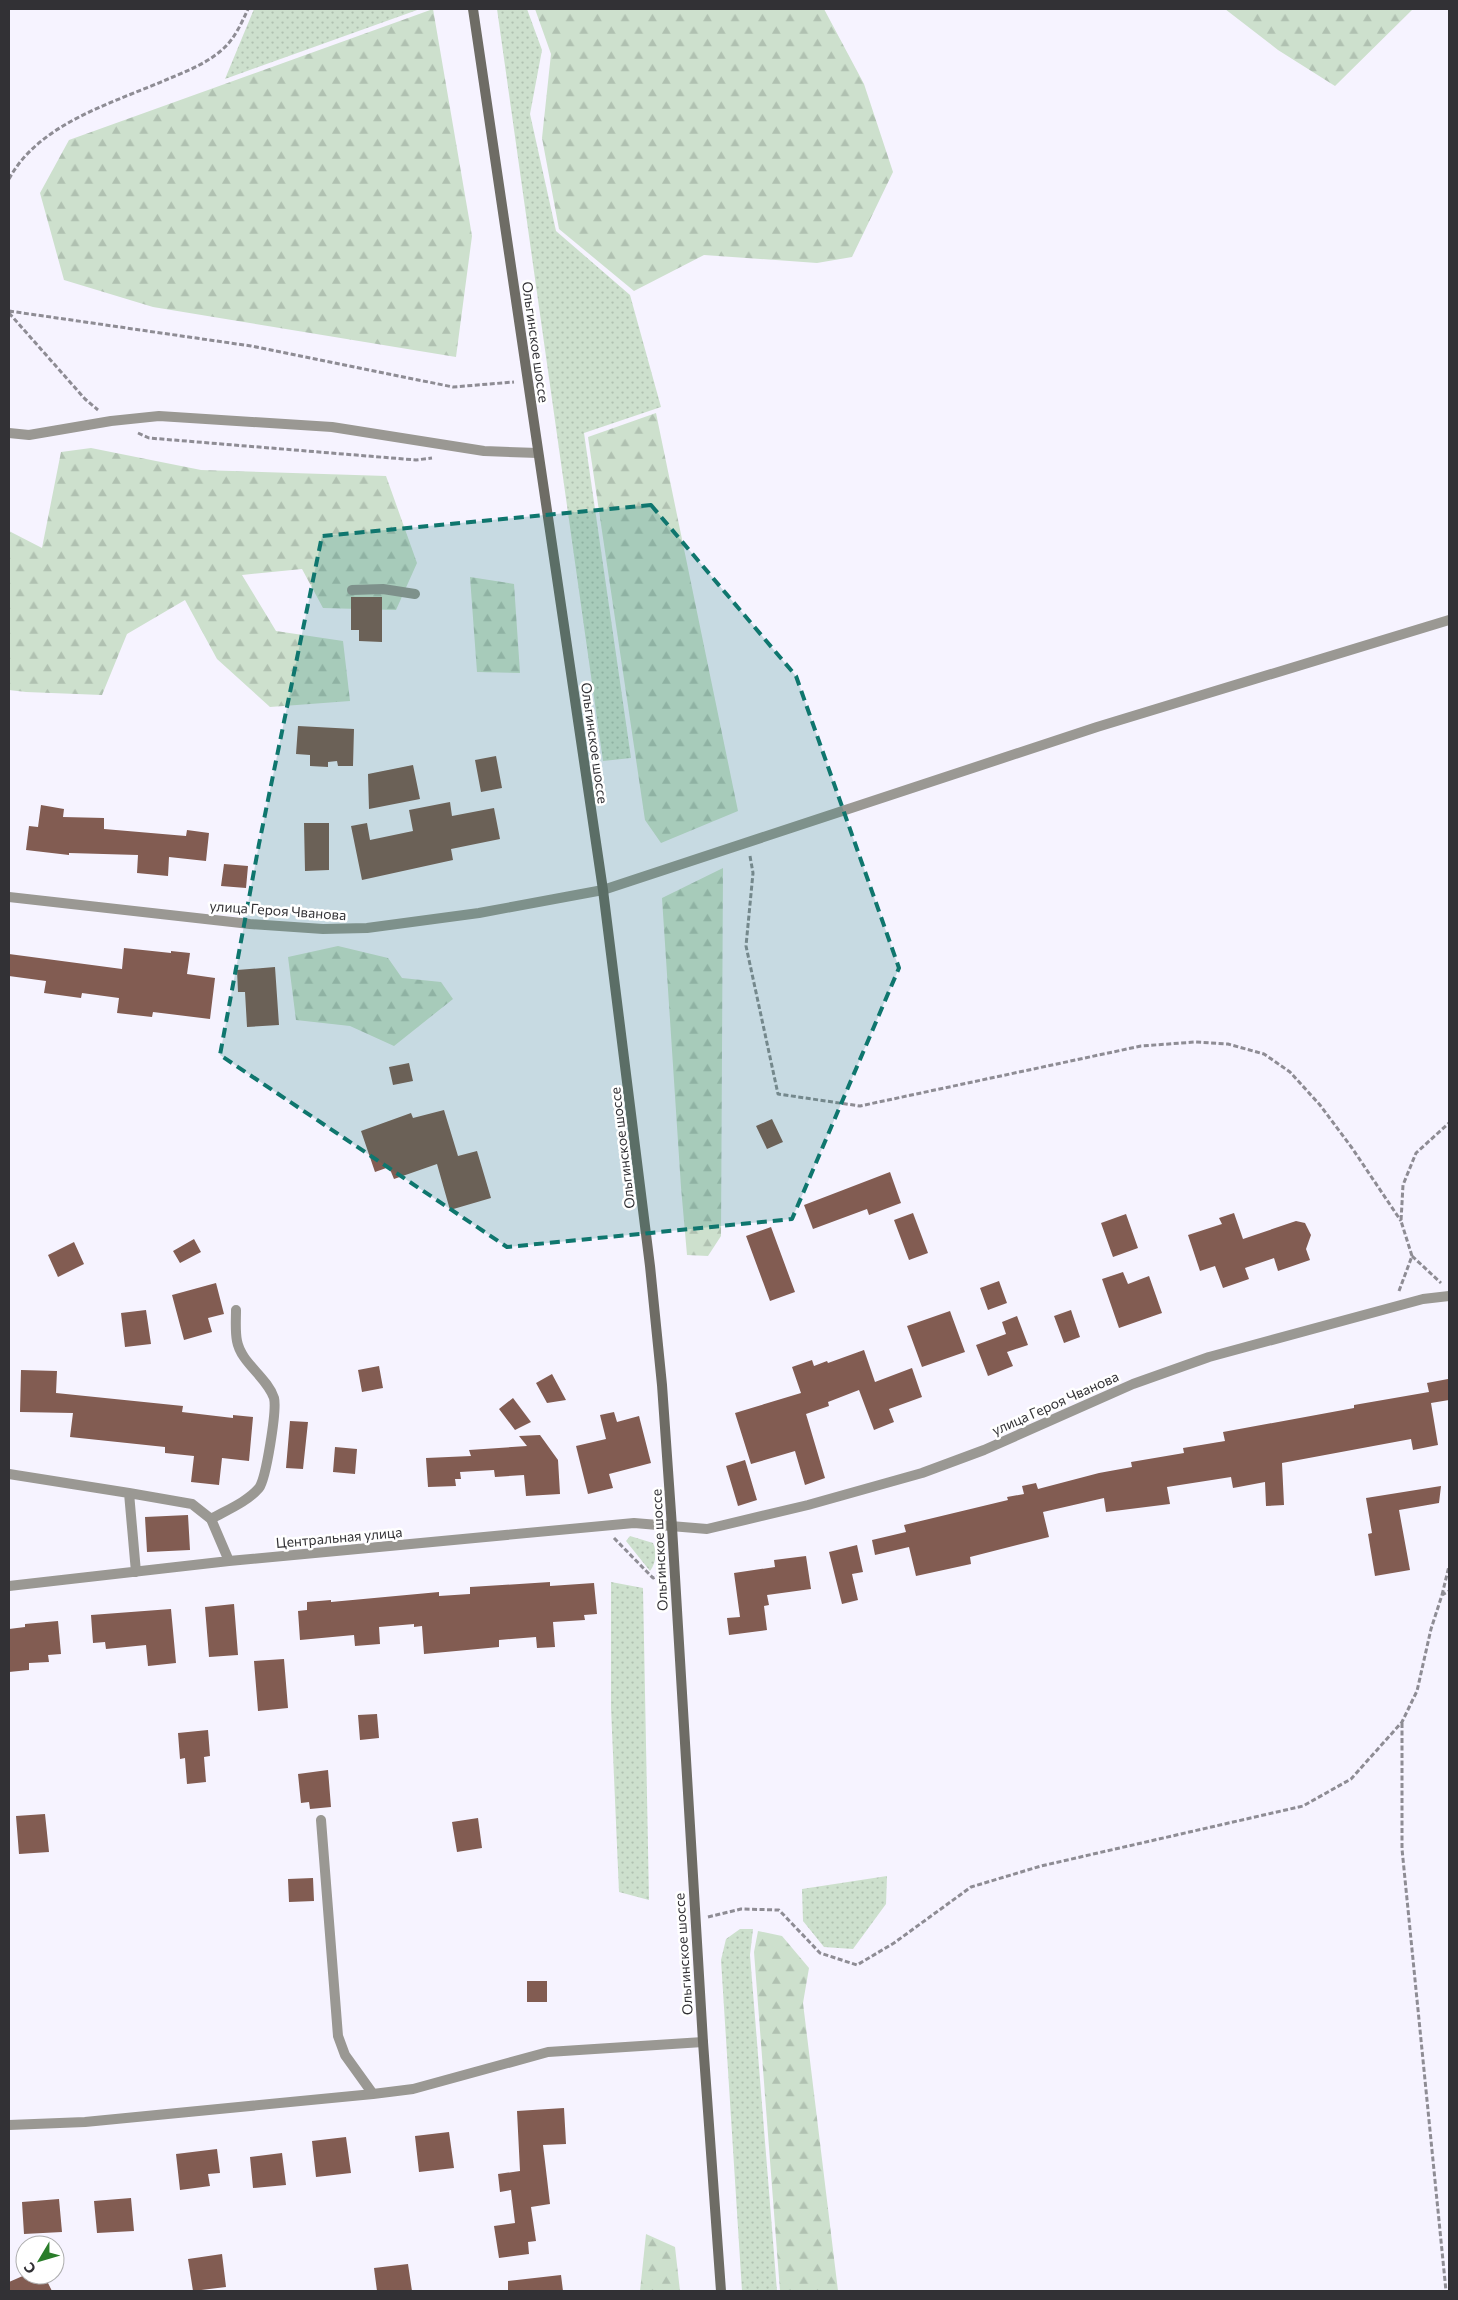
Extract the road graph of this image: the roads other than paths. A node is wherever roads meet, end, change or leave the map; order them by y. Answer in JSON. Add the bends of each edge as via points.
{"nodes":[{"id":1,"x":473,"y":9,"type":"edge"},
{"id":2,"x":9,"y":433,"type":"edge"},
{"id":3,"x":538,"y":453,"type":"junction"},
{"id":4,"x":352,"y":590,"type":"dead end"},
{"id":5,"x":415,"y":594,"type":"dead end"},
{"id":6,"x":1449,"y":620,"type":"edge"},
{"id":7,"x":603,"y":890,"type":"junction"},
{"id":8,"x":9,"y":897,"type":"edge"},
{"id":9,"x":1449,"y":1296,"type":"edge"},
{"id":10,"x":236,"y":1310,"type":"dead end"},
{"id":11,"x":9,"y":1474,"type":"edge"},
{"id":12,"x":129,"y":1494,"type":"junction"},
{"id":13,"x":211,"y":1519,"type":"junction"},
{"id":14,"x":672,"y":1527,"type":"junction"},
{"id":15,"x":230,"y":1561,"type":"junction"},
{"id":16,"x":136,"y":1572,"type":"junction"},
{"id":17,"x":9,"y":1586,"type":"edge"},
{"id":18,"x":321,"y":1820,"type":"dead end"},
{"id":19,"x":703,"y":2042,"type":"junction"},
{"id":20,"x":373,"y":2094,"type":"junction"},
{"id":21,"x":9,"y":2125,"type":"edge"},
{"id":22,"x":721,"y":2291,"type":"edge"}],
"edges":[{"from":1,"to":3,"type":"main road","name":"Ольгинское шоссе"},
{"from":2,"to":3,"type":"street","via":[[29,435],[158,416],[332,427],[484,451]]},
{"from":3,"to":7,"type":"main road","name":"Ольгинское шоссе"},
{"from":4,"to":5,"type":"street","via":[[382,588]]},
{"from":6,"to":7,"type":"street","name":"улица Героя Чванова","via":[[1097,727]]},
{"from":7,"to":8,"type":"street","name":"улица Героя Чванова","via":[[367,928],[323,929]]},
{"from":7,"to":14,"type":"main road","name":"Ольгинское шоссе","via":[[651,1276]]},
{"from":9,"to":14,"type":"street","name":"улица Героя Чванова","via":[[1423,1299],[1209,1357],[1133,1384],[984,1450],[922,1473],[707,1530]]},
{"from":10,"to":13,"type":"street","via":[[237,1342],[269,1389],[275,1412],[262,1482],[248,1498]]},
{"from":11,"to":12,"type":"street"},
{"from":12,"to":13,"type":"street","via":[[192,1504]]},
{"from":12,"to":16,"type":"street"},
{"from":13,"to":15,"type":"street"},
{"from":14,"to":15,"type":"street","name":"Центральная улица","via":[[603,1526]]},
{"from":14,"to":19,"type":"main road","name":"Ольгинское шоссе"},
{"from":15,"to":16,"type":"street","name":"Центральная улица"},
{"from":16,"to":17,"type":"street","name":"Центральная улица"},
{"from":18,"to":20,"type":"street","via":[[338,2036],[345,2055]]},
{"from":19,"to":20,"type":"street","via":[[548,2052],[413,2089]]},
{"from":19,"to":22,"type":"main road","name":"Ольгинское шоссе"},
{"from":20,"to":21,"type":"street","via":[[104,2120]]}]}
